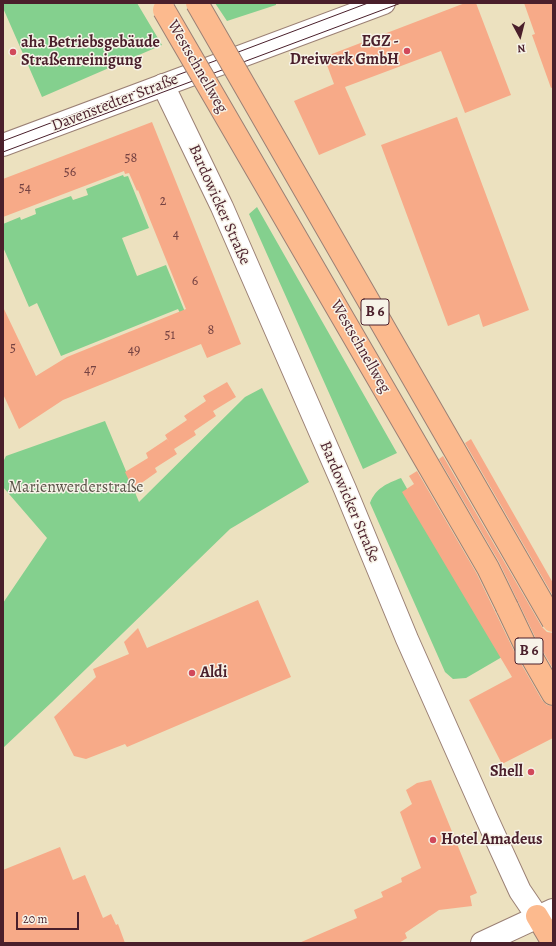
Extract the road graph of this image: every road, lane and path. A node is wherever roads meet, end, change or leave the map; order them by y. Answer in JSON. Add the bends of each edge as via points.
{"nodes":[{"id":1,"x":197,"y":3,"type":"edge"},
{"id":2,"x":384,"y":3,"type":"edge"},
{"id":3,"x":162,"y":7,"type":"edge"},
{"id":4,"x":163,"y":85,"type":"junction"},
{"id":5,"x":3,"y":145,"type":"edge"},
{"id":6,"x":553,"y":620,"type":"edge"},
{"id":7,"x":553,"y":694,"type":"edge"},
{"id":8,"x":545,"y":913,"type":"edge"},
{"id":9,"x":482,"y":943,"type":"edge"},
{"id":10,"x":553,"y":943,"type":"edge"}],
"edges":[{"from":1,"to":6,"type":"highway","name":"Westschnellweg","number":"B 6","bridge":true},
{"from":2,"to":4,"type":"street","name":"Davenstedter Straße"},
{"from":3,"to":7,"type":"highway","name":"Westschnellweg","number":"B 6","bridge":true,"via":[[488,568],[526,647]]},
{"from":4,"to":5,"type":"street","name":"Davenstedter Straße"},
{"from":4,"to":8,"type":"street","name":"Bardowicker Straße","via":[[222,207],[342,482],[407,639],[520,891]]},
{"from":8,"to":9,"type":"street"},
{"from":8,"to":10,"type":"highway"}]}
